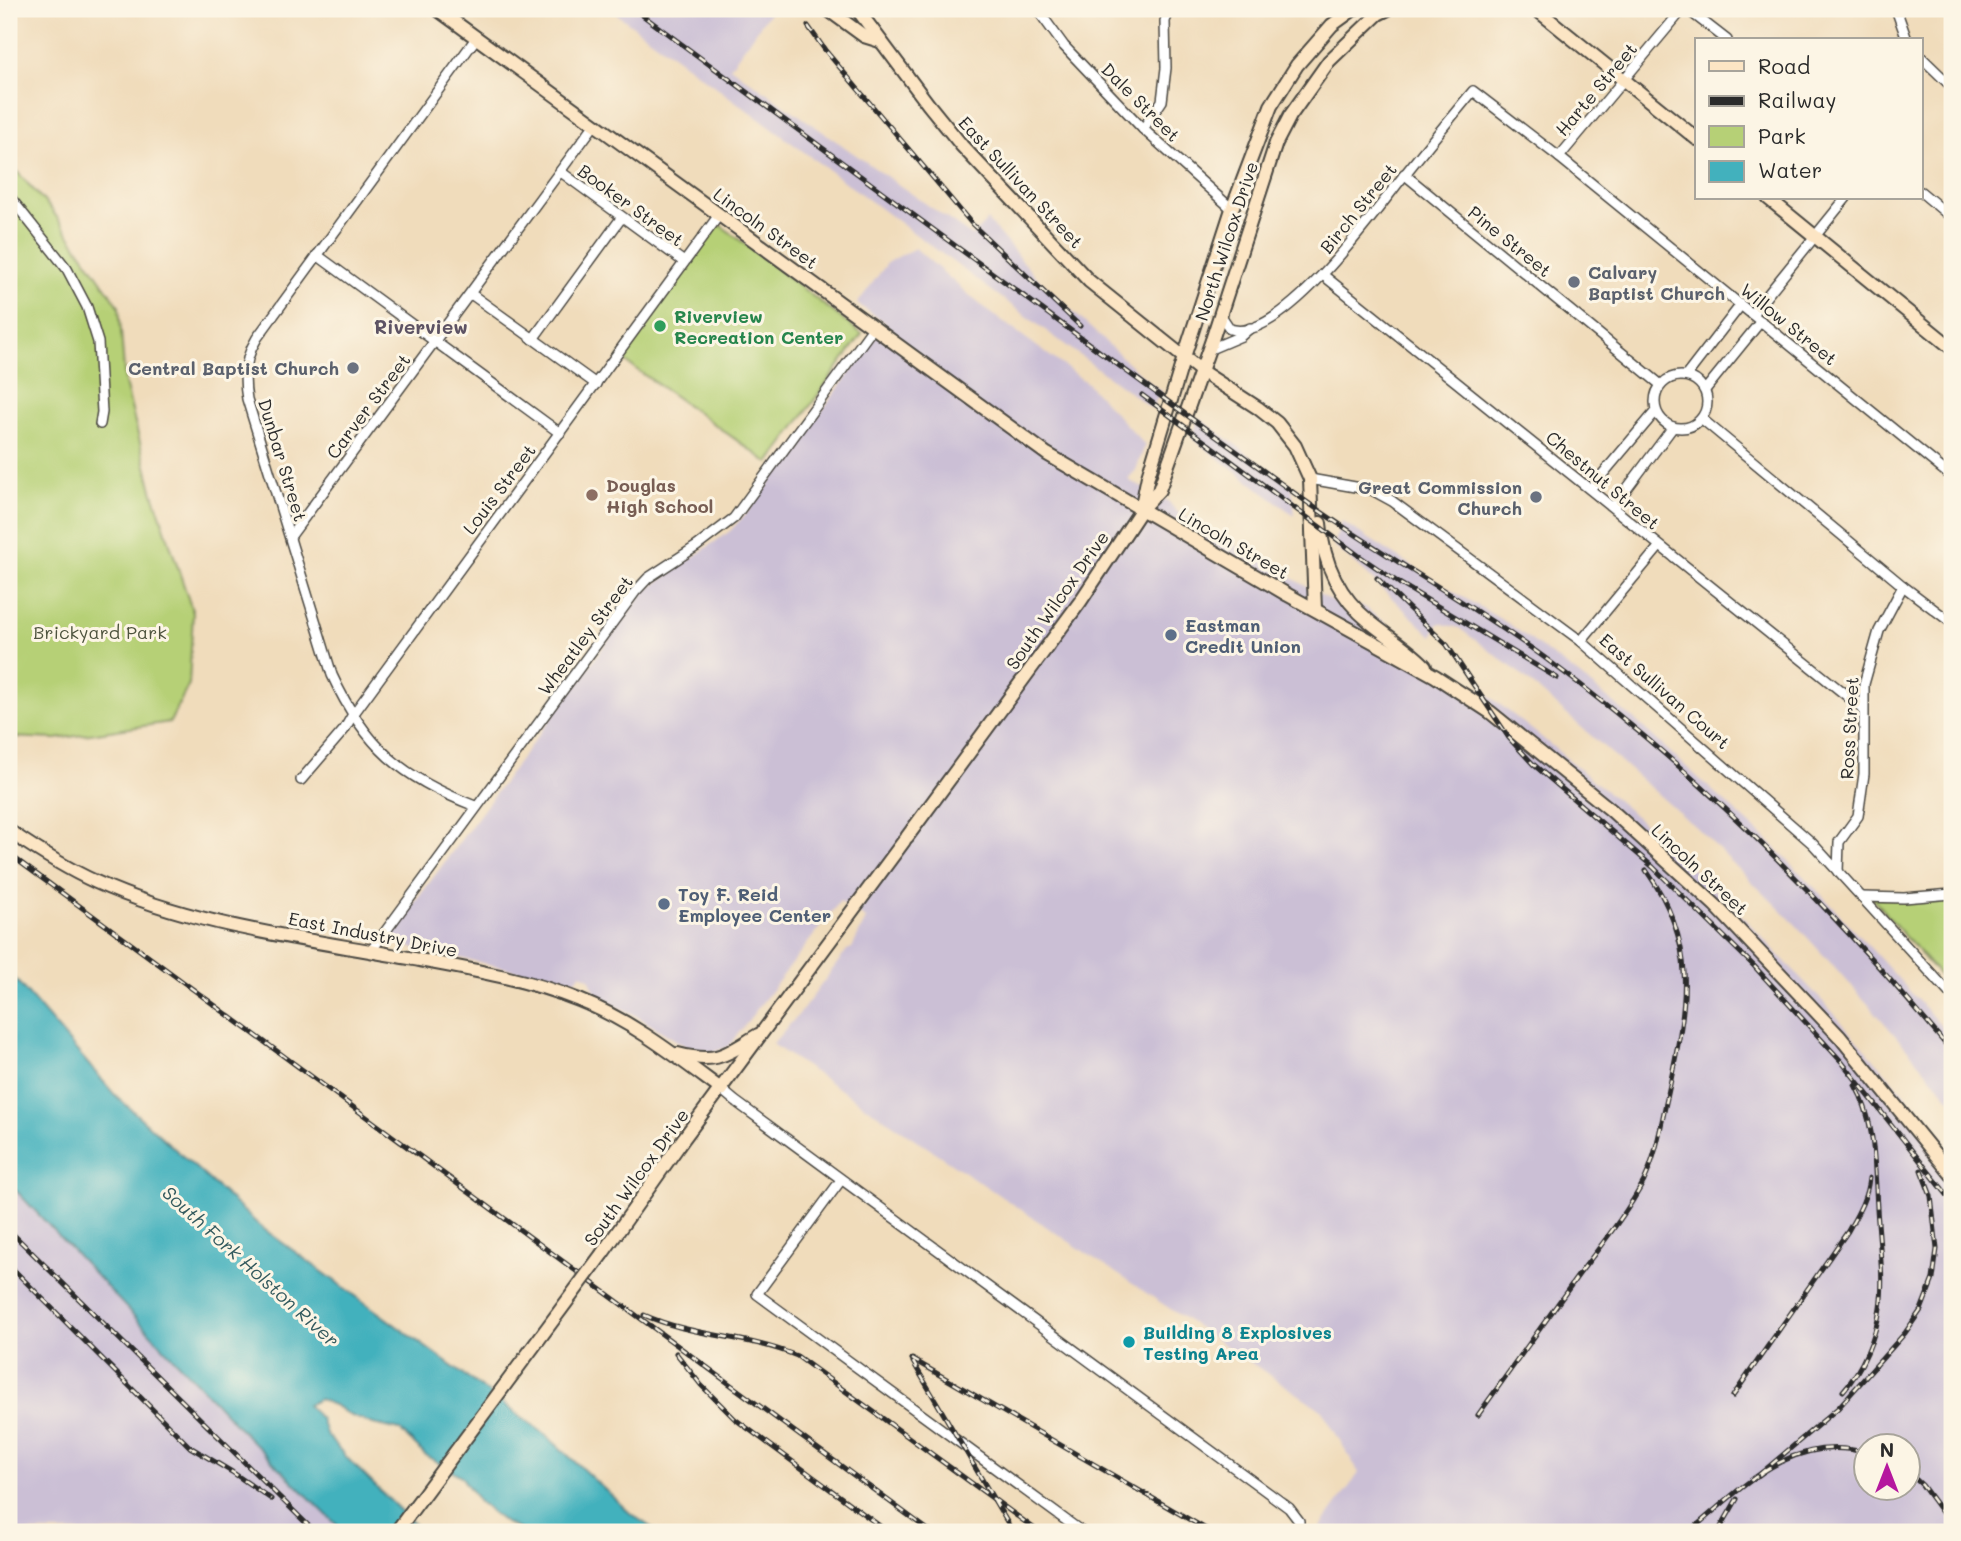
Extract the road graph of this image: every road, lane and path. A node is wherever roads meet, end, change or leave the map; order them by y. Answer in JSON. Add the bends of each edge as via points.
{"nodes":[{"id":1,"x":437,"y":9,"type":"edge"},
{"id":2,"x":827,"y":9,"type":"edge"},
{"id":3,"x":857,"y":9,"type":"edge"},
{"id":4,"x":1037,"y":9,"type":"edge"},
{"id":5,"x":1170,"y":9,"type":"edge"},
{"id":6,"x":1353,"y":9,"type":"edge"},
{"id":7,"x":1388,"y":9,"type":"edge"},
{"id":8,"x":1536,"y":9,"type":"edge"},
{"id":9,"x":1685,"y":9,"type":"edge"},
{"id":10,"x":1896,"y":9,"type":"edge"},
{"id":11,"x":477,"y":37,"type":"junction"},
{"id":12,"x":1724,"y":38,"type":"edge"},
{"id":13,"x":1906,"y":38,"type":"edge"},
{"id":14,"x":880,"y":41,"type":"junction"},
{"id":15,"x":1923,"y":59,"type":"edge"},
{"id":16,"x":1293,"y":72,"type":"junction"},
{"id":17,"x":1625,"y":79,"type":"junction"},
{"id":18,"x":1311,"y":87,"type":"junction"},
{"id":19,"x":1952,"y":87,"type":"edge"},
{"id":20,"x":1474,"y":91,"type":"joint"},
{"id":21,"x":595,"y":124,"type":"junction"},
{"id":22,"x":1143,"y":129,"type":"junction"},
{"id":23,"x":1695,"y":137,"type":"edge"},
{"id":24,"x":1559,"y":157,"type":"junction"},
{"id":25,"x":561,"y":172,"type":"junction"},
{"id":26,"x":1404,"y":174,"type":"junction"},
{"id":27,"x":1923,"y":194,"type":"edge"},
{"id":28,"x":9,"y":196,"type":"edge"},
{"id":29,"x":1770,"y":200,"type":"edge"},
{"id":30,"x":1844,"y":200,"type":"edge"},
{"id":31,"x":1233,"y":209,"type":"junction"},
{"id":32,"x":719,"y":215,"type":"junction"},
{"id":33,"x":622,"y":217,"type":"junction"},
{"id":34,"x":1952,"y":218,"type":"edge"},
{"id":35,"x":1249,"y":222,"type":"junction"},
{"id":36,"x":1815,"y":236,"type":"junction"},
{"id":37,"x":317,"y":255,"type":"junction"},
{"id":38,"x":684,"y":262,"type":"junction"},
{"id":39,"x":1323,"y":275,"type":"junction"},
{"id":40,"x":471,"y":294,"type":"junction"},
{"id":41,"x":1740,"y":306,"type":"junction"},
{"id":42,"x":1220,"y":314,"type":"junction"},
{"id":43,"x":1752,"y":314,"type":"junction"},
{"id":44,"x":1761,"y":321,"type":"junction"},
{"id":45,"x":1252,"y":327,"type":"junction"},
{"id":46,"x":873,"y":328,"type":"junction"},
{"id":47,"x":533,"y":338,"type":"junction"},
{"id":48,"x":434,"y":342,"type":"junction"},
{"id":49,"x":1952,"y":348,"type":"edge"},
{"id":50,"x":1209,"y":350,"type":"junction"},
{"id":51,"x":1184,"y":357,"type":"junction"},
{"id":52,"x":1201,"y":371,"type":"junction"},
{"id":53,"x":1686,"y":376,"type":"junction"},
{"id":54,"x":596,"y":384,"type":"junction"},
{"id":55,"x":1661,"y":384,"type":"junction"},
{"id":56,"x":1705,"y":390,"type":"junction"},
{"id":57,"x":1656,"y":411,"type":"junction"},
{"id":58,"x":1702,"y":419,"type":"junction"},
{"id":59,"x":100,"y":424,"type":"dead end"},
{"id":60,"x":1673,"y":427,"type":"junction"},
{"id":61,"x":560,"y":433,"type":"junction"},
{"id":62,"x":1952,"y":477,"type":"edge"},
{"id":63,"x":1310,"y":479,"type":"junction"},
{"id":64,"x":1590,"y":489,"type":"junction"},
{"id":65,"x":1614,"y":506,"type":"junction"},
{"id":66,"x":1141,"y":510,"type":"junction"},
{"id":67,"x":290,"y":537,"type":"junction"},
{"id":68,"x":1659,"y":547,"type":"junction"},
{"id":69,"x":1902,"y":586,"type":"junction"},
{"id":70,"x":1315,"y":609,"type":"junction"},
{"id":71,"x":1952,"y":623,"type":"edge"},
{"id":72,"x":1581,"y":641,"type":"junction"},
{"id":73,"x":1434,"y":676,"type":"junction"},
{"id":74,"x":1862,"y":708,"type":"junction"},
{"id":75,"x":352,"y":716,"type":"junction"},
{"id":76,"x":300,"y":780,"type":"dead end"},
{"id":77,"x":475,"y":806,"type":"junction"},
{"id":78,"x":9,"y":831,"type":"edge"},
{"id":79,"x":1838,"y":872,"type":"junction"},
{"id":80,"x":1952,"y":894,"type":"edge"},
{"id":81,"x":1862,"y":897,"type":"junction"},
{"id":82,"x":371,"y":951,"type":"junction"},
{"id":83,"x":1952,"y":996,"type":"edge"},
{"id":84,"x":765,"y":1031,"type":"junction"},
{"id":85,"x":670,"y":1052,"type":"junction"},
{"id":86,"x":722,"y":1090,"type":"junction"},
{"id":87,"x":1952,"y":1175,"type":"edge"},
{"id":88,"x":841,"y":1180,"type":"junction"},
{"id":89,"x":396,"y":1532,"type":"edge"},
{"id":90,"x":1082,"y":1532,"type":"edge"},
{"id":91,"x":1299,"y":1532,"type":"edge"}],
"edges":[{"from":1,"to":11,"type":"main road","name":"Lincoln Street"},
{"from":2,"to":14,"type":"main road","via":[[864,36]]},
{"from":3,"to":14,"type":"main road","name":"East Sullivan Street"},
{"from":4,"to":22,"type":"street","name":"Dale Street","via":[[1064,46]]},
{"from":5,"to":22,"type":"street","via":[[1162,101]]},
{"from":6,"to":16,"type":"main road","name":"North Wilcox Drive","via":[[1332,25]]},
{"from":7,"to":18,"type":"main road","name":"North Wilcox Drive","via":[[1338,52]]},
{"from":8,"to":17,"type":"main road"},
{"from":9,"to":12,"type":"street"},
{"from":9,"to":17,"type":"street","name":"Harte Street"},
{"from":10,"to":13,"type":"street"},
{"from":11,"to":21,"type":"main road","name":"Lincoln Street"},
{"from":11,"to":37,"type":"street","name":"Dunbar Street"},
{"from":14,"to":51,"type":"main road","name":"East Sullivan Street","via":[[962,146],[1089,281]]},
{"from":15,"to":19,"type":"street"},
{"from":16,"to":18,"type":"main road"},
{"from":16,"to":31,"type":"main road","name":"North Wilcox Drive","via":[[1271,106]]},
{"from":17,"to":23,"type":"main road"},
{"from":17,"to":24,"type":"street","name":"Harte Street"},
{"from":18,"to":35,"type":"main road","name":"North Wilcox Drive","via":[[1276,143]]},
{"from":20,"to":24,"type":"street","name":"Willow Street"},
{"from":20,"to":26,"type":"street","name":"Birch Street"},
{"from":21,"to":25,"type":"street","name":"Carver Street"},
{"from":21,"to":32,"type":"main road","name":"Lincoln Street"},
{"from":22,"to":31,"type":"street","name":"Dale Street"},
{"from":24,"to":41,"type":"street","name":"Willow Street"},
{"from":25,"to":33,"type":"street","name":"Booker Street"},
{"from":25,"to":40,"type":"street","name":"Carver Street"},
{"from":26,"to":39,"type":"street","name":"Birch Street"},
{"from":26,"to":55,"type":"street","name":"Pine Street"},
{"from":27,"to":34,"type":"street"},
{"from":28,"to":59,"type":"street","via":[[67,269],[87,307],[98,342]]},
{"from":29,"to":36,"type":"main road"},
{"from":30,"to":36,"type":"street"},
{"from":31,"to":35,"type":"main road"},
{"from":31,"to":51,"type":"main road","name":"North Wilcox Drive"},
{"from":32,"to":38,"type":"street","name":"Louis Street"},
{"from":32,"to":46,"type":"main road","name":"Lincoln Street"},
{"from":33,"to":38,"type":"street","name":"Booker Street"},
{"from":33,"to":47,"type":"street"},
{"from":35,"to":42,"type":"main road","name":"North Wilcox Drive"},
{"from":36,"to":43,"type":"street"},
{"from":36,"to":49,"type":"main road"},
{"from":37,"to":48,"type":"street"},
{"from":37,"to":67,"type":"street","name":"Dunbar Street","via":[[251,349],[245,374],[247,399]]},
{"from":38,"to":54,"type":"street","name":"Louis Street"},
{"from":39,"to":45,"type":"street","name":"Birch Street","via":[[1290,306]]},
{"from":39,"to":64,"type":"street","name":"Chestnut Street"},
{"from":40,"to":47,"type":"street"},
{"from":40,"to":48,"type":"street","name":"Carver Street"},
{"from":41,"to":43,"type":"street","name":"Willow Street"},
{"from":41,"to":53,"type":"street"},
{"from":42,"to":45,"type":"street","via":[[1230,329]]},
{"from":42,"to":50,"type":"main road","name":"North Wilcox Drive"},
{"from":43,"to":44,"type":"street","name":"Willow Street"},
{"from":44,"to":56,"type":"street"},
{"from":44,"to":62,"type":"street","name":"Willow Street"},
{"from":45,"to":50,"type":"street","name":"Birch Street"},
{"from":46,"to":66,"type":"main road","name":"Lincoln Street","via":[[1047,454]]},
{"from":46,"to":77,"type":"street","name":"Wheatley Street","via":[[734,518],[635,592]]},
{"from":47,"to":54,"type":"street"},
{"from":48,"to":61,"type":"street"},
{"from":48,"to":67,"type":"street","name":"Carver Street"},
{"from":50,"to":52,"type":"main road","name":"North Wilcox Drive"},
{"from":51,"to":52,"type":"main road"},
{"from":51,"to":66,"type":"main road","name":"South Wilcox Drive"},
{"from":52,"to":63,"type":"main road","via":[[1277,424],[1295,446]]},
{"from":52,"to":66,"type":"main road","name":"North Wilcox Drive","via":[[1159,490]]},
{"from":53,"to":55,"type":"street"},
{"from":53,"to":56,"type":"street"},
{"from":54,"to":61,"type":"street","name":"Louis Street"},
{"from":55,"to":57,"type":"street","via":[[1655,397]]},
{"from":56,"to":58,"type":"street","via":[[1708,405]]},
{"from":57,"to":60,"type":"street"},
{"from":57,"to":64,"type":"street"},
{"from":58,"to":60,"type":"street","via":[[1689,427]]},
{"from":58,"to":69,"type":"street"},
{"from":60,"to":65,"type":"street"},
{"from":61,"to":75,"type":"street","name":"Louis Street"},
{"from":63,"to":70,"type":"main road"},
{"from":63,"to":72,"type":"street","name":"East Sullivan Court","via":[[1372,490],[1392,501]]},
{"from":63,"to":73,"type":"main road","via":[[1334,579],[1368,621],[1414,654]]},
{"from":64,"to":65,"type":"street","name":"Chestnut Street"},
{"from":65,"to":68,"type":"street","name":"Chestnut Street"},
{"from":66,"to":70,"type":"main road","name":"Lincoln Street"},
{"from":66,"to":84,"type":"main road","name":"South Wilcox Drive","via":[[1080,602]]},
{"from":67,"to":75,"type":"street","name":"Dunbar Street","via":[[332,675]]},
{"from":68,"to":72,"type":"street"},
{"from":68,"to":74,"type":"street","name":"Chestnut Street"},
{"from":69,"to":71,"type":"street"},
{"from":69,"to":74,"type":"street","name":"Ross Street","via":[[1879,631]]},
{"from":70,"to":73,"type":"main road","name":"Lincoln Street"},
{"from":72,"to":79,"type":"street","name":"East Sullivan Court","via":[[1812,843]]},
{"from":73,"to":87,"type":"main road","name":"Lincoln Street","via":[[1556,763],[1715,905],[1840,1037]]},
{"from":74,"to":79,"type":"street","name":"Ross Street","via":[[1864,774],[1858,816],[1839,842]]},
{"from":75,"to":76,"type":"street","name":"Louis Street"},
{"from":75,"to":77,"type":"street","name":"Dunbar Street","via":[[405,771],[441,793]]},
{"from":77,"to":82,"type":"street","name":"Wheatley Street"},
{"from":78,"to":82,"type":"main road","name":"East Industry Drive","via":[[96,883],[159,906]]},
{"from":79,"to":81,"type":"street","name":"East Sullivan Court"},
{"from":80,"to":81,"type":"street"},
{"from":81,"to":83,"type":"street","name":"East Sullivan Court"},
{"from":82,"to":85,"type":"main road","name":"East Industry Drive","via":[[505,977],[567,996],[613,1015]]},
{"from":84,"to":85,"type":"main road","via":[[711,1059]]},
{"from":84,"to":86,"type":"main road","name":"South Wilcox Drive"},
{"from":85,"to":86,"type":"main road","name":"East Industry Drive"},
{"from":86,"to":88,"type":"street"},
{"from":86,"to":89,"type":"main road","name":"South Wilcox Drive","bridge":true},
{"from":88,"to":90,"type":"street","via":[[757,1294]]},
{"from":88,"to":91,"type":"street","via":[[1289,1508],[1299,1521]]}]}
